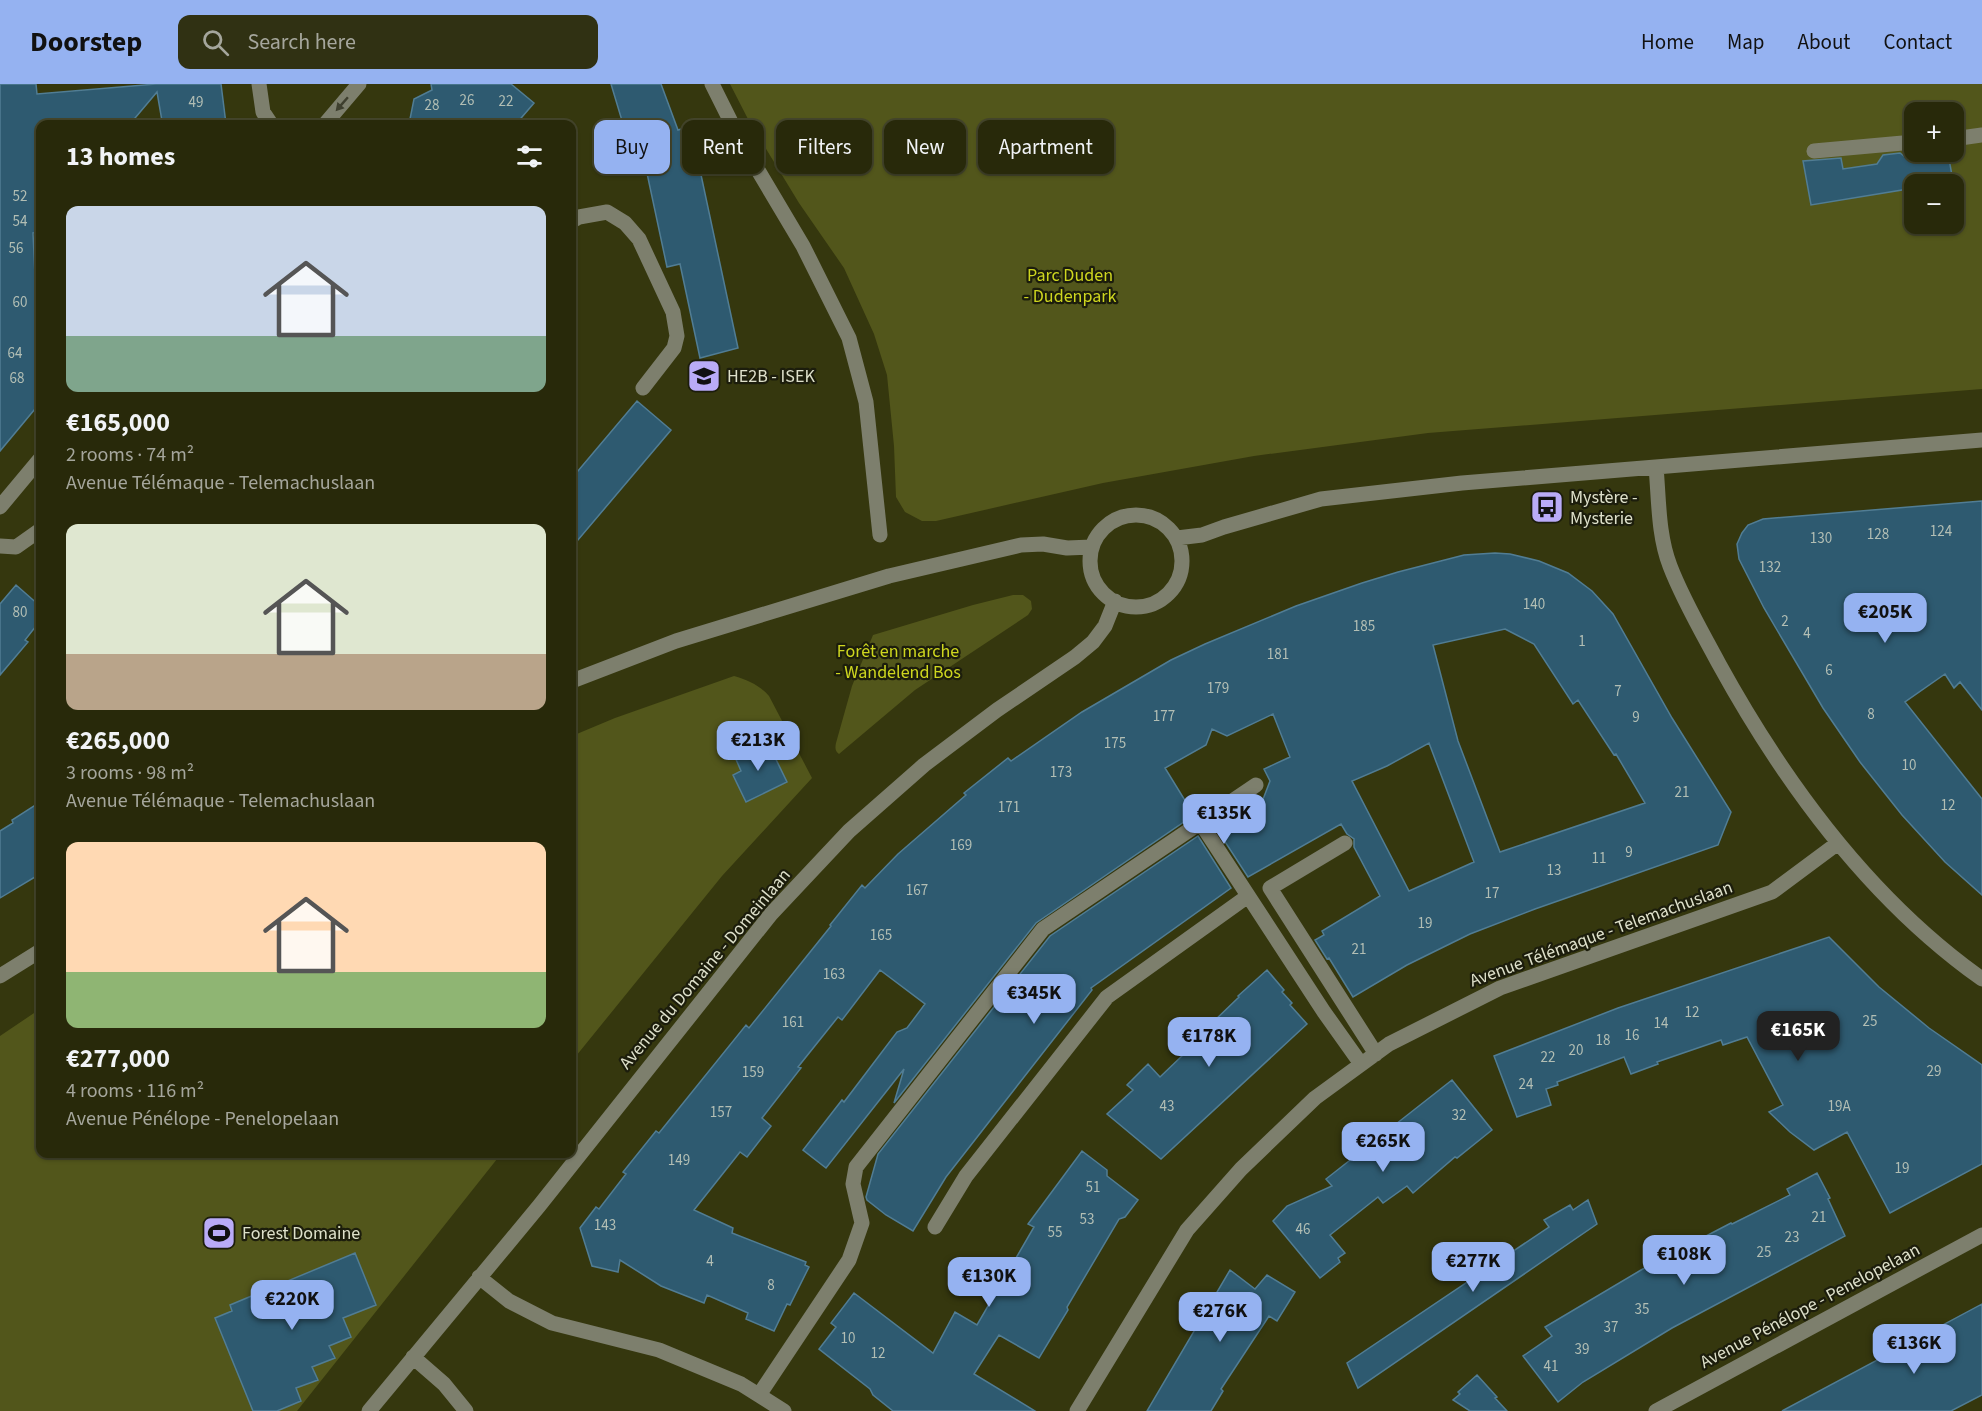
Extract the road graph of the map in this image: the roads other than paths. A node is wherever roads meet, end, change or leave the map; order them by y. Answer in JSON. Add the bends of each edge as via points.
{"nodes":[{"id":1,"x":259,"y":84,"type":"edge"},
{"id":2,"x":359,"y":84,"type":"edge"},
{"id":3,"x":712,"y":84,"type":"edge"},
{"id":4,"x":268,"y":120,"type":"edge"},
{"id":5,"x":328,"y":120,"type":"edge"},
{"id":6,"x":1982,"y":135,"type":"edge"},
{"id":7,"x":1964,"y":137,"type":"edge"},
{"id":8,"x":1904,"y":143,"type":"edge"},
{"id":9,"x":1814,"y":151,"type":"dead end"},
{"id":10,"x":576,"y":219,"type":"edge"},
{"id":11,"x":643,"y":388,"type":"dead end"},
{"id":12,"x":1982,"y":440,"type":"edge"},
{"id":13,"x":36,"y":464,"type":"edge"},
{"id":14,"x":1656,"y":467,"type":"junction"},
{"id":15,"x":0,"y":507,"type":"edge"},
{"id":16,"x":36,"y":533,"type":"edge"},
{"id":17,"x":880,"y":535,"type":"dead end"},
{"id":18,"x":1177,"y":538,"type":"junction"},
{"id":19,"x":0,"y":546,"type":"edge"},
{"id":20,"x":1092,"y":546,"type":"junction"},
{"id":21,"x":1115,"y":601,"type":"junction"},
{"id":22,"x":576,"y":679,"type":"edge"},
{"id":23,"x":1256,"y":785,"type":"dead end"},
{"id":24,"x":1200,"y":822,"type":"junction"},
{"id":25,"x":1345,"y":843,"type":"dead end"},
{"id":26,"x":1838,"y":843,"type":"junction"},
{"id":27,"x":1248,"y":896,"type":"junction"},
{"id":28,"x":36,"y":954,"type":"edge"},
{"id":29,"x":0,"y":976,"type":"edge"},
{"id":30,"x":1982,"y":979,"type":"edge"},
{"id":31,"x":1376,"y":1054,"type":"junction"},
{"id":32,"x":1361,"y":1064,"type":"junction"},
{"id":33,"x":935,"y":1227,"type":"dead end"},
{"id":34,"x":1982,"y":1236,"type":"edge"},
{"id":35,"x":479,"y":1277,"type":"junction"},
{"id":36,"x":413,"y":1357,"type":"junction"},
{"id":37,"x":759,"y":1395,"type":"junction"},
{"id":38,"x":369,"y":1411,"type":"edge"},
{"id":39,"x":466,"y":1411,"type":"edge"},
{"id":40,"x":784,"y":1411,"type":"edge"},
{"id":41,"x":1077,"y":1411,"type":"edge"},
{"id":42,"x":1656,"y":1411,"type":"edge"}],
"edges":[{"from":1,"to":4,"type":"street"},
{"from":2,"to":5,"type":"street","one_way":true},
{"from":3,"to":17,"type":"street","via":[[740,140],[803,246],[849,338],[866,402]]},
{"from":6,"to":7,"type":"street"},
{"from":8,"to":9,"type":"street"},
{"from":10,"to":11,"type":"street","via":[[607,212],[625,223],[639,238],[673,312],[677,336],[674,348]]},
{"from":12,"to":14,"type":"street"},
{"from":13,"to":15,"type":"street"},
{"from":14,"to":18,"type":"street","via":[[1321,498],[1202,536]]},
{"from":14,"to":26,"type":"street","via":[[1661,532],[1669,565],[1692,615],[1769,748]]},
{"from":16,"to":19,"type":"street","via":[[16,547]]},
{"from":18,"to":20,"type":"street","via":[[1149,516],[1132,514],[1101,531]]},
{"from":18,"to":21,"type":"street","via":[[1182,564],[1173,588],[1147,605],[1127,606]]},
{"from":20,"to":21,"type":"street","via":[[1090,559],[1096,584]]},
{"from":20,"to":22,"type":"street","via":[[1067,549],[1021,545],[889,576],[676,641]]},
{"from":21,"to":35,"type":"street","name":"Avenue du Domaine - Domeinlaan","via":[[1105,626],[1093,642],[924,765],[849,831],[771,914]]},
{"from":23,"to":24,"type":"street"},
{"from":24,"to":27,"type":"street"},
{"from":24,"to":37,"type":"street","via":[[1043,929],[856,1167],[853,1184],[862,1223],[849,1260]]},
{"from":25,"to":31,"type":"street","via":[[1270,888]]},
{"from":26,"to":30,"type":"street","via":[[1897,909]]},
{"from":26,"to":31,"type":"street","name":"Avenue Télémaque - Telemachuslaan","via":[[1772,892],[1500,988]]},
{"from":27,"to":32,"type":"street"},
{"from":27,"to":33,"type":"street","via":[[1107,997],[966,1176]]},
{"from":28,"to":29,"type":"street"},
{"from":31,"to":32,"type":"street","name":"Avenue Télémaque - Telemachuslaan"},
{"from":32,"to":41,"type":"street","name":"Avenue Télémaque - Telemachuslaan","via":[[1307,1106],[1241,1169],[1187,1230]]},
{"from":34,"to":42,"type":"street","name":"Avenue Pénélope - Penelopelaan"},
{"from":35,"to":36,"type":"street","name":"Avenue du Domaine - Domeinlaan"},
{"from":35,"to":37,"type":"street","via":[[509,1301],[552,1323],[659,1350]]},
{"from":36,"to":38,"type":"street","name":"Avenue du Domaine - Domeinlaan"},
{"from":36,"to":39,"type":"street","via":[[444,1384]]},
{"from":37,"to":40,"type":"street"}]}
